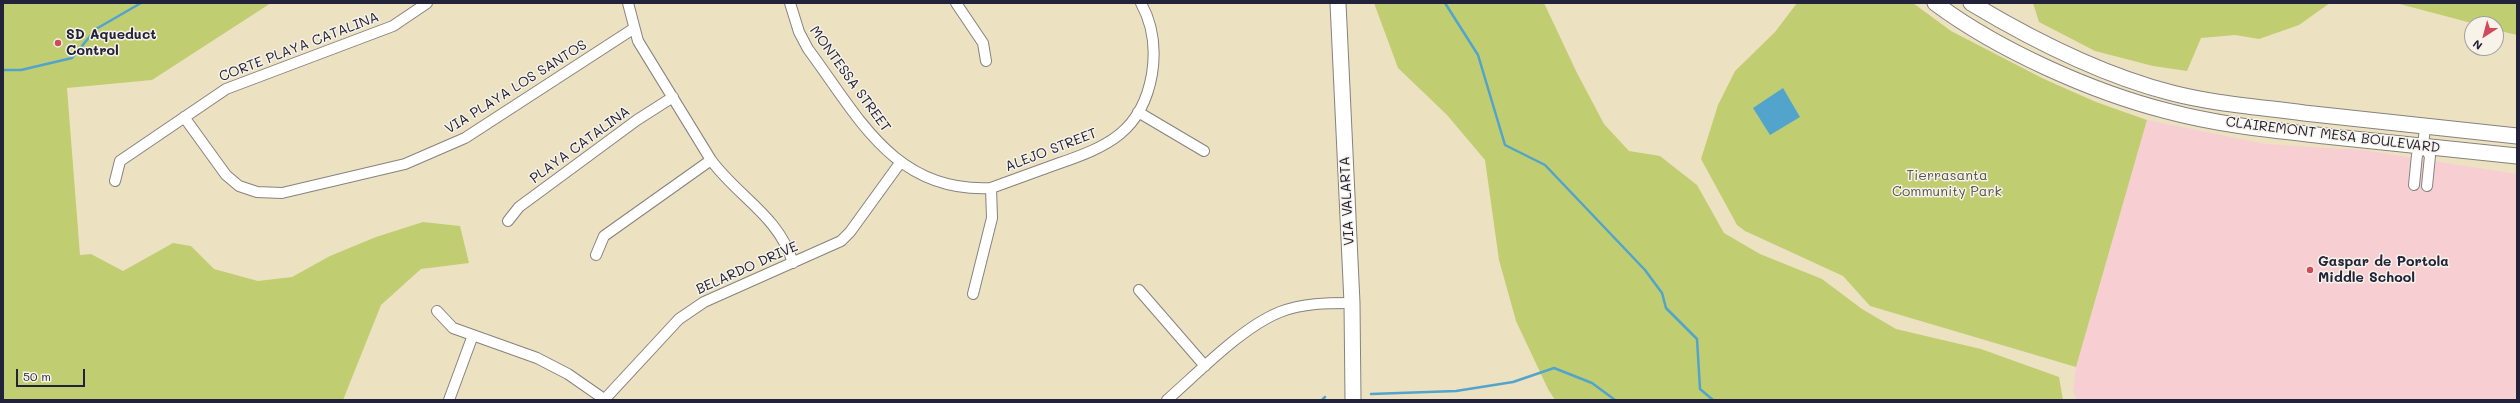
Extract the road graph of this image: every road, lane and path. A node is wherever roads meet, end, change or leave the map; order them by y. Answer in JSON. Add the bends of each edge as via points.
{"nodes":[{"id":1,"x":427,"y":3,"type":"edge"},
{"id":2,"x":628,"y":3,"type":"edge"},
{"id":3,"x":790,"y":3,"type":"edge"},
{"id":4,"x":956,"y":3,"type":"edge"},
{"id":5,"x":1141,"y":3,"type":"edge"},
{"id":6,"x":1338,"y":3,"type":"edge"},
{"id":7,"x":1935,"y":3,"type":"edge"},
{"id":8,"x":1971,"y":3,"type":"edge"},
{"id":9,"x":633,"y":29,"type":"junction"},
{"id":10,"x":986,"y":61,"type":"dead end"},
{"id":11,"x":673,"y":97,"type":"junction"},
{"id":12,"x":1138,"y":112,"type":"junction"},
{"id":13,"x":184,"y":117,"type":"junction"},
{"id":14,"x":2425,"y":127,"type":"junction"},
{"id":15,"x":2517,"y":136,"type":"edge"},
{"id":16,"x":2423,"y":146,"type":"junction"},
{"id":17,"x":1204,"y":151,"type":"dead end"},
{"id":18,"x":2517,"y":156,"type":"edge"},
{"id":19,"x":711,"y":160,"type":"junction"},
{"id":20,"x":900,"y":163,"type":"junction"},
{"id":21,"x":115,"y":181,"type":"dead end"},
{"id":22,"x":2414,"y":185,"type":"dead end"},
{"id":23,"x":2427,"y":186,"type":"dead end"},
{"id":24,"x":991,"y":188,"type":"junction"},
{"id":25,"x":508,"y":221,"type":"dead end"},
{"id":26,"x":596,"y":255,"type":"dead end"},
{"id":27,"x":793,"y":263,"type":"junction"},
{"id":28,"x":1139,"y":290,"type":"dead end"},
{"id":29,"x":973,"y":294,"type":"dead end"},
{"id":30,"x":1352,"y":303,"type":"junction"},
{"id":31,"x":437,"y":311,"type":"dead end"},
{"id":32,"x":473,"y":335,"type":"junction"},
{"id":33,"x":1205,"y":366,"type":"junction"},
{"id":34,"x":449,"y":400,"type":"edge"},
{"id":35,"x":604,"y":400,"type":"edge"},
{"id":36,"x":1167,"y":400,"type":"edge"},
{"id":37,"x":1353,"y":400,"type":"edge"}],
"edges":[{"from":1,"to":13,"type":"street","name":"CORTE PLAYA CATALINA","via":[[393,26],[226,89]]},
{"from":2,"to":9,"type":"street"},
{"from":3,"to":20,"type":"street","name":"MONTESSA STREET","via":[[799,32],[808,49],[883,148]]},
{"from":4,"to":10,"type":"street","via":[[982,44]]},
{"from":5,"to":12,"type":"street","name":"ALEJO STREET","via":[[1151,29],[1154,54],[1151,79]]},
{"from":6,"to":30,"type":"main road","name":"VIA VALARTA"},
{"from":7,"to":16,"type":"main road","name":"CLAIREMONT MESA BOULEVARD","via":[[2004,46],[2109,93],[2168,111],[2252,128]]},
{"from":8,"to":14,"type":"main road","name":"CLAIREMONT MESA BOULEVARD","via":[[2013,29],[2059,50],[2171,93],[2251,106]]},
{"from":9,"to":11,"type":"street"},
{"from":9,"to":13,"type":"street","name":"VIA PLAYA LOS SANTOS","via":[[458,141],[405,164],[282,193],[257,192],[239,186],[226,175]]},
{"from":11,"to":19,"type":"street"},
{"from":11,"to":25,"type":"street","name":"PLAYA CATALINA","via":[[637,120],[519,207]]},
{"from":12,"to":17,"type":"street"},
{"from":12,"to":24,"type":"street","name":"ALEJO STREET","via":[[1118,136],[1097,150]]},
{"from":13,"to":21,"type":"street","name":"CORTE PLAYA CATALINA","via":[[120,161]]},
{"from":14,"to":15,"type":"main road","name":"CLAIREMONT MESA BOULEVARD"},
{"from":14,"to":16,"type":"street"},
{"from":16,"to":18,"type":"main road","name":"CLAIREMONT MESA BOULEVARD"},
{"from":16,"to":22,"type":"street","via":[[2416,155]]},
{"from":16,"to":23,"type":"street","via":[[2430,156]]},
{"from":19,"to":26,"type":"street","via":[[604,236]]},
{"from":19,"to":27,"type":"street","via":[[722,175],[773,222],[789,250]]},
{"from":20,"to":24,"type":"street","name":"ALEJO STREET","via":[[927,178],[947,185]]},
{"from":20,"to":27,"type":"street","name":"BELARDO DRIVE","via":[[841,241]]},
{"from":24,"to":29,"type":"street","via":[[992,218]]},
{"from":27,"to":35,"type":"street","name":"BELARDO DRIVE","via":[[704,302],[679,319]]},
{"from":28,"to":33,"type":"street"},
{"from":30,"to":33,"type":"street","via":[[1309,304],[1279,312],[1250,329]]},
{"from":30,"to":37,"type":"main road","name":"VIA VALARTA"},
{"from":31,"to":32,"type":"street","via":[[453,328]]},
{"from":32,"to":34,"type":"street"},
{"from":32,"to":35,"type":"street","via":[[537,358],[568,374]]},
{"from":33,"to":36,"type":"street"}]}
